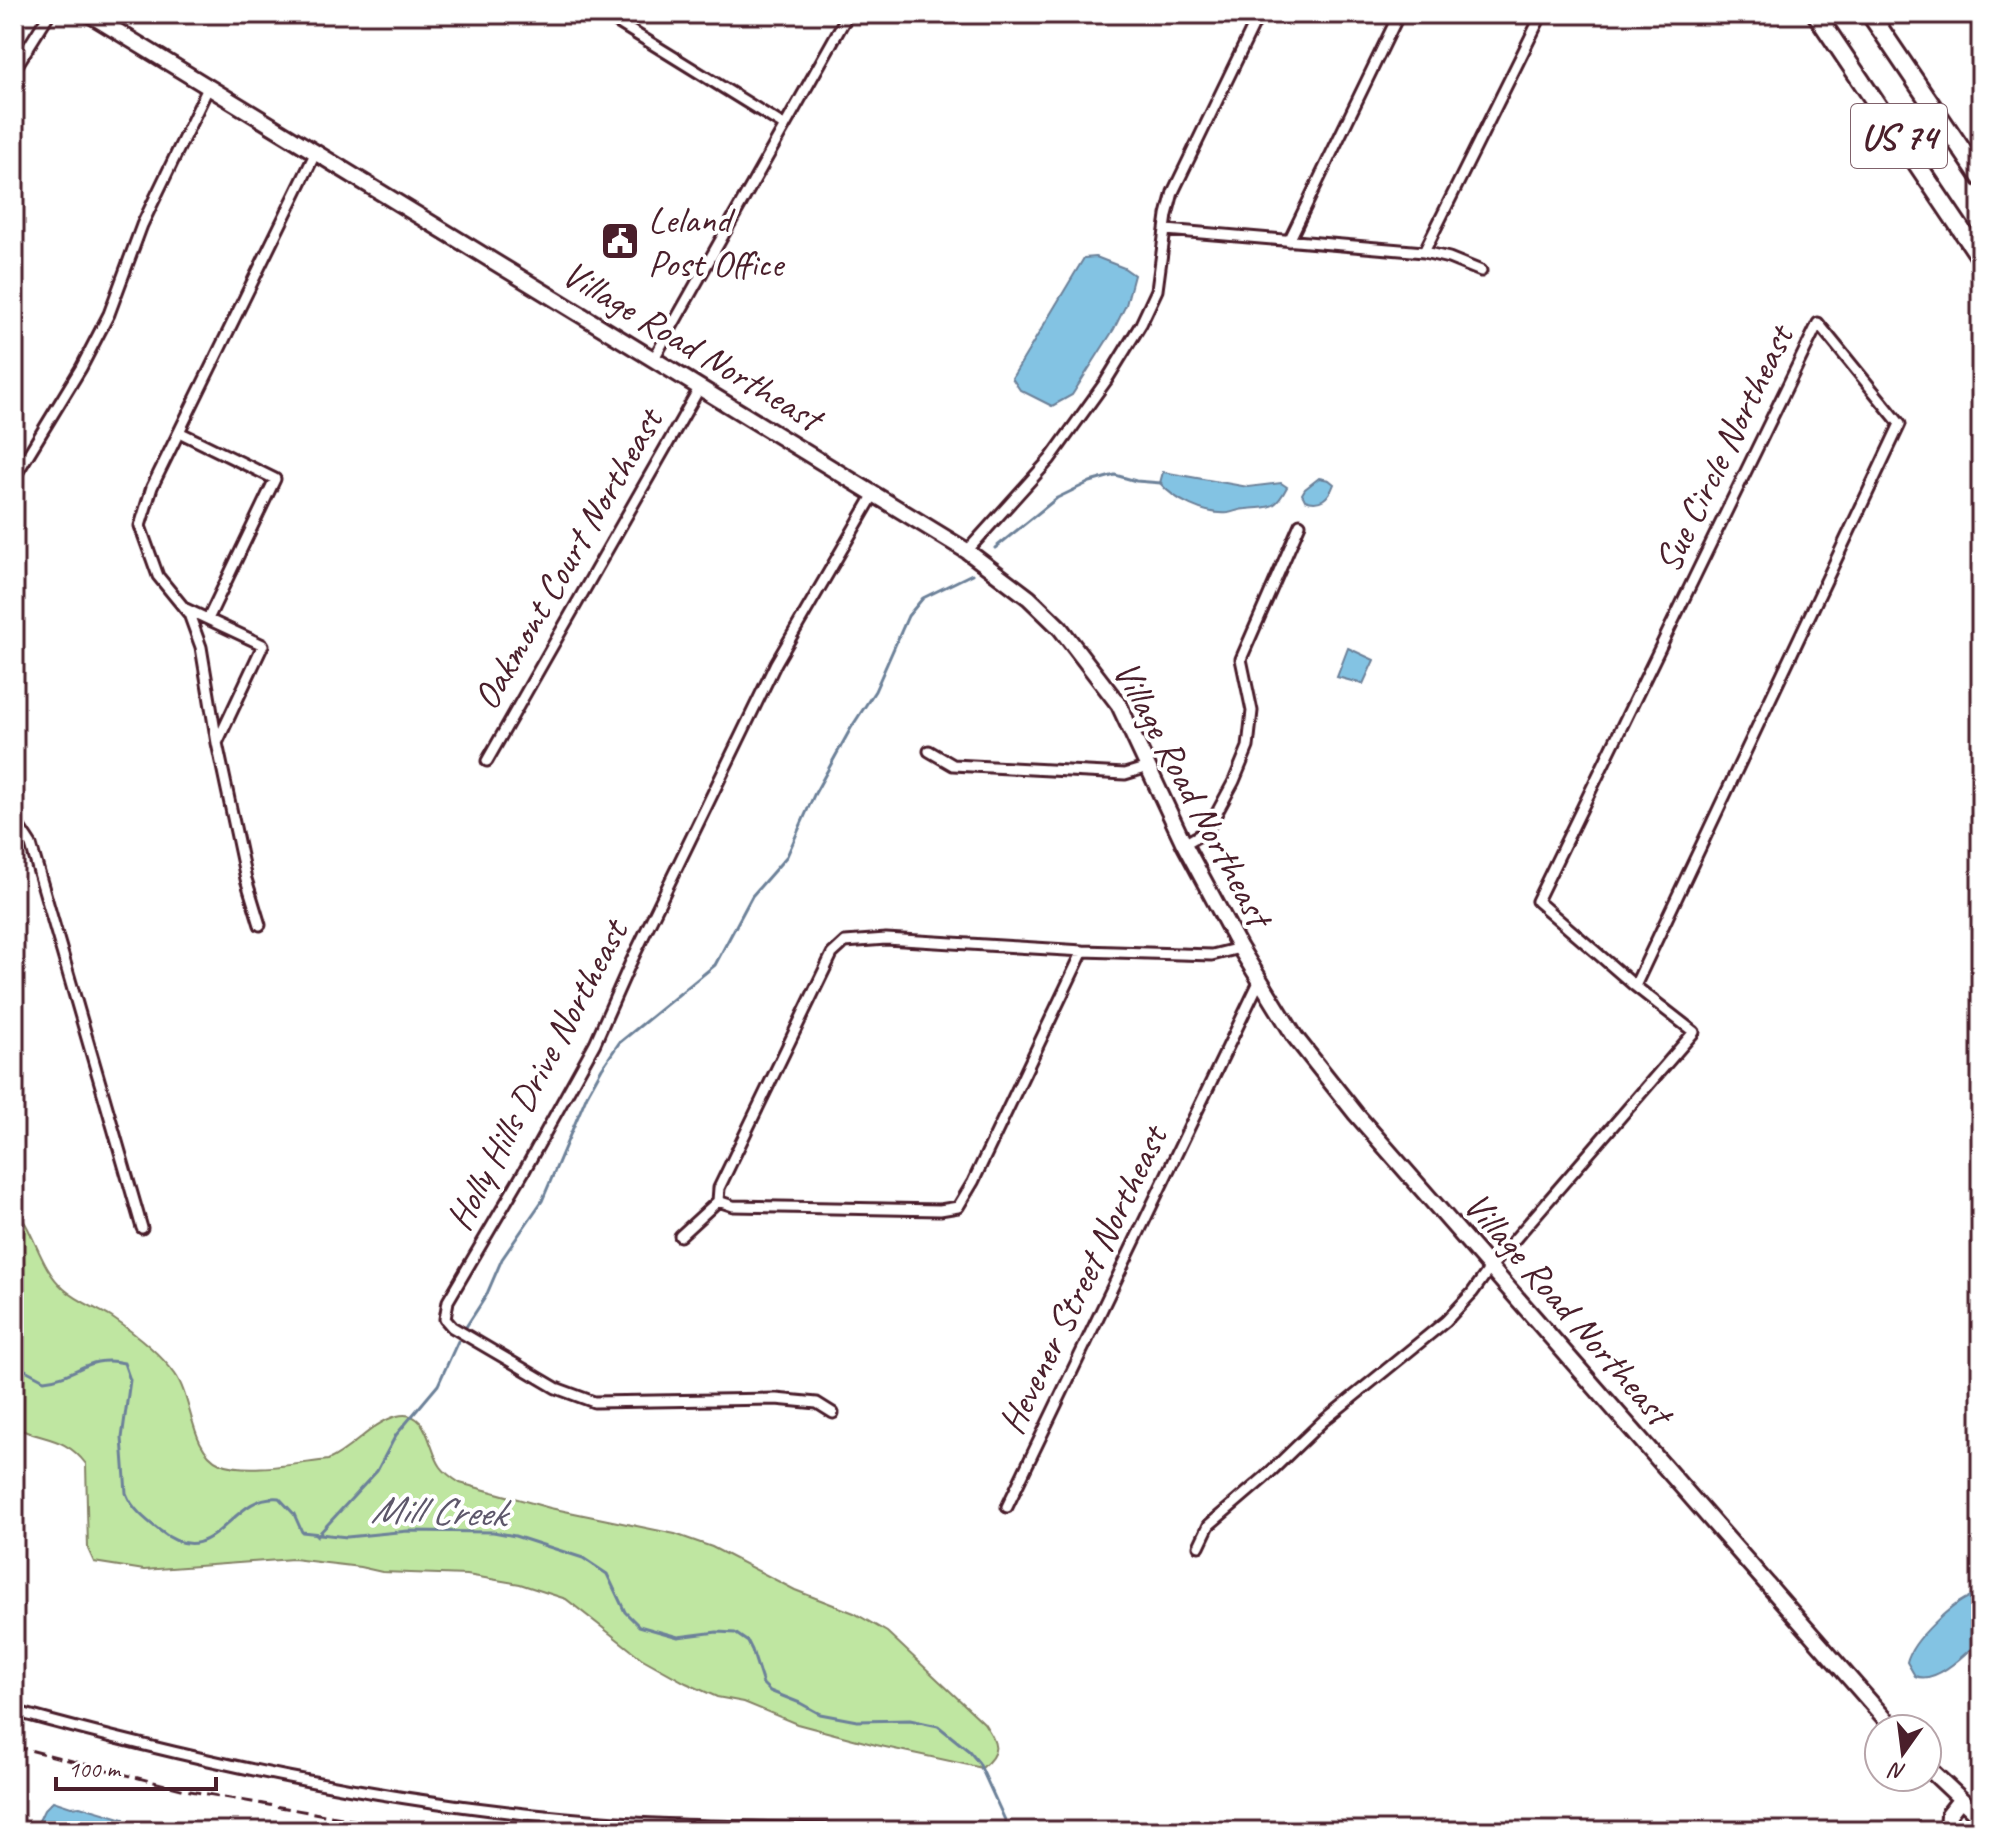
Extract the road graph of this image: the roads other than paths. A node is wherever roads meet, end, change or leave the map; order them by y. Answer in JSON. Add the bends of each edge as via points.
{"nodes":[{"id":1,"x":49,"y":14,"type":"edge"},
{"id":2,"x":89,"y":14,"type":"edge"},
{"id":3,"x":604,"y":14,"type":"edge"},
{"id":4,"x":848,"y":14,"type":"edge"},
{"id":5,"x":1259,"y":14,"type":"edge"},
{"id":6,"x":1399,"y":14,"type":"edge"},
{"id":7,"x":1542,"y":14,"type":"edge"},
{"id":8,"x":1816,"y":14,"type":"edge"},
{"id":9,"x":1870,"y":14,"type":"edge"},
{"id":10,"x":14,"y":70,"type":"edge"},
{"id":11,"x":208,"y":88,"type":"junction"},
{"id":12,"x":785,"y":126,"type":"junction"},
{"id":13,"x":315,"y":154,"type":"junction"},
{"id":14,"x":1981,"y":178,"type":"edge"},
{"id":15,"x":1166,"y":230,"type":"junction"},
{"id":16,"x":1289,"y":241,"type":"junction"},
{"id":17,"x":1424,"y":252,"type":"junction"},
{"id":18,"x":1981,"y":259,"type":"edge"},
{"id":19,"x":1481,"y":271,"type":"dead end"},
{"id":20,"x":653,"y":360,"type":"junction"},
{"id":21,"x":700,"y":387,"type":"junction"},
{"id":22,"x":179,"y":432,"type":"junction"},
{"id":23,"x":14,"y":478,"type":"edge"},
{"id":24,"x":874,"y":494,"type":"junction"},
{"id":25,"x":1300,"y":524,"type":"dead end"},
{"id":26,"x":967,"y":551,"type":"junction"},
{"id":27,"x":184,"y":608,"type":"junction"},
{"id":28,"x":208,"y":619,"type":"junction"},
{"id":29,"x":217,"y":743,"type":"junction"},
{"id":30,"x":929,"y":751,"type":"dead end"},
{"id":31,"x":487,"y":761,"type":"dead end"},
{"id":32,"x":1148,"y":767,"type":"junction"},
{"id":33,"x":14,"y":819,"type":"edge"},
{"id":34,"x":1184,"y":844,"type":"junction"},
{"id":35,"x":260,"y":925,"type":"dead end"},
{"id":36,"x":1240,"y":948,"type":"junction"},
{"id":37,"x":1083,"y":951,"type":"junction"},
{"id":38,"x":1259,"y":982,"type":"junction"},
{"id":39,"x":1635,"y":986,"type":"junction"},
{"id":40,"x":718,"y":1201,"type":"junction"},
{"id":41,"x":142,"y":1228,"type":"dead end"},
{"id":42,"x":680,"y":1236,"type":"dead end"},
{"id":43,"x":1490,"y":1268,"type":"junction"},
{"id":44,"x":833,"y":1413,"type":"dead end"},
{"id":45,"x":1007,"y":1507,"type":"dead end"},
{"id":46,"x":1199,"y":1546,"type":"dead end"},
{"id":47,"x":14,"y":1711,"type":"edge"},
{"id":48,"x":1880,"y":1713,"type":"edge"},
{"id":49,"x":1943,"y":1783,"type":"edge"},
{"id":50,"x":1960,"y":1800,"type":"junction"},
{"id":51,"x":1981,"y":1818,"type":"edge"},
{"id":52,"x":886,"y":1831,"type":"edge"},
{"id":53,"x":1948,"y":1831,"type":"edge"}],
"edges":[{"from":1,"to":10,"type":"street"},
{"from":2,"to":11,"type":"main road","name":"Village Road Northeast"},
{"from":3,"to":12,"type":"street"},
{"from":4,"to":12,"type":"street"},
{"from":5,"to":15,"type":"street","via":[[1173,192]]},
{"from":6,"to":16,"type":"street"},
{"from":7,"to":17,"type":"street"},
{"from":8,"to":18,"type":"highway","number":"US 74"},
{"from":9,"to":14,"type":"highway","number":"US 74"},
{"from":11,"to":13,"type":"main road","name":"Village Road Northeast"},
{"from":11,"to":23,"type":"street","via":[[142,225],[109,314]]},
{"from":12,"to":20,"type":"street"},
{"from":13,"to":20,"type":"main road","name":"Village Road Northeast"},
{"from":13,"to":22,"type":"street"},
{"from":15,"to":16,"type":"street"},
{"from":15,"to":26,"type":"street","via":[[1153,301],[1121,357],[1042,470]]},
{"from":16,"to":17,"type":"street"},
{"from":17,"to":19,"type":"street"},
{"from":20,"to":21,"type":"main road","name":"Village Road Northeast"},
{"from":21,"to":24,"type":"main road","name":"Village Road Northeast"},
{"from":21,"to":31,"type":"street","name":"Oakmont Court Northeast"},
{"from":22,"to":27,"type":"street","via":[[140,526],[158,576]]},
{"from":22,"to":28,"type":"street","via":[[275,479]]},
{"from":24,"to":26,"type":"main road","name":"Village Road Northeast"},
{"from":24,"to":44,"type":"street","name":"Holly Hills Drive Northeast","via":[[776,663],[595,1043],[448,1301],[445,1319],[556,1388],[594,1402],[776,1399],[817,1403]]},
{"from":25,"to":34,"type":"street","via":[[1241,659],[1252,711],[1248,747],[1207,831]]},
{"from":26,"to":32,"type":"main road","name":"Village Road Northeast","via":[[1060,628],[1119,705]]},
{"from":27,"to":28,"type":"street"},
{"from":27,"to":29,"type":"street","via":[[201,647]]},
{"from":28,"to":29,"type":"street","via":[[263,645]]},
{"from":29,"to":35,"type":"street"},
{"from":30,"to":32,"type":"street","via":[[953,765],[1125,774]]},
{"from":32,"to":34,"type":"main road","name":"Village Road Northeast"},
{"from":33,"to":41,"type":"street","via":[[31,845]]},
{"from":34,"to":36,"type":"main road","name":"Village Road Northeast"},
{"from":36,"to":37,"type":"street","via":[[1212,955]]},
{"from":36,"to":38,"type":"main road","name":"Village Road Northeast"},
{"from":37,"to":40,"type":"street","via":[[958,1207],[733,1206]]},
{"from":37,"to":40,"type":"street","via":[[886,939],[845,942],[817,983],[719,1188]]},
{"from":38,"to":43,"type":"main road","name":"Village Road Northeast","via":[[1356,1114]]},
{"from":38,"to":45,"type":"street","name":"Hevener Street Northeast"},
{"from":39,"to":39,"type":"street","name":"Sue Circle Northeast","via":[[1537,901],[1818,323],[1900,424]]},
{"from":39,"to":43,"type":"street","name":"Sue Circle Northeast","via":[[1694,1032]]},
{"from":40,"to":42,"type":"street"},
{"from":43,"to":46,"type":"street","via":[[1446,1321],[1322,1422],[1209,1525]]},
{"from":43,"to":48,"type":"main road","name":"Village Road Northeast"},
{"from":47,"to":52,"type":"street","via":[[235,1767],[431,1802],[640,1824]]},
{"from":49,"to":50,"type":"main road"},
{"from":50,"to":51,"type":"main road"},
{"from":50,"to":53,"type":"main road","via":[[1949,1814]]}]}
